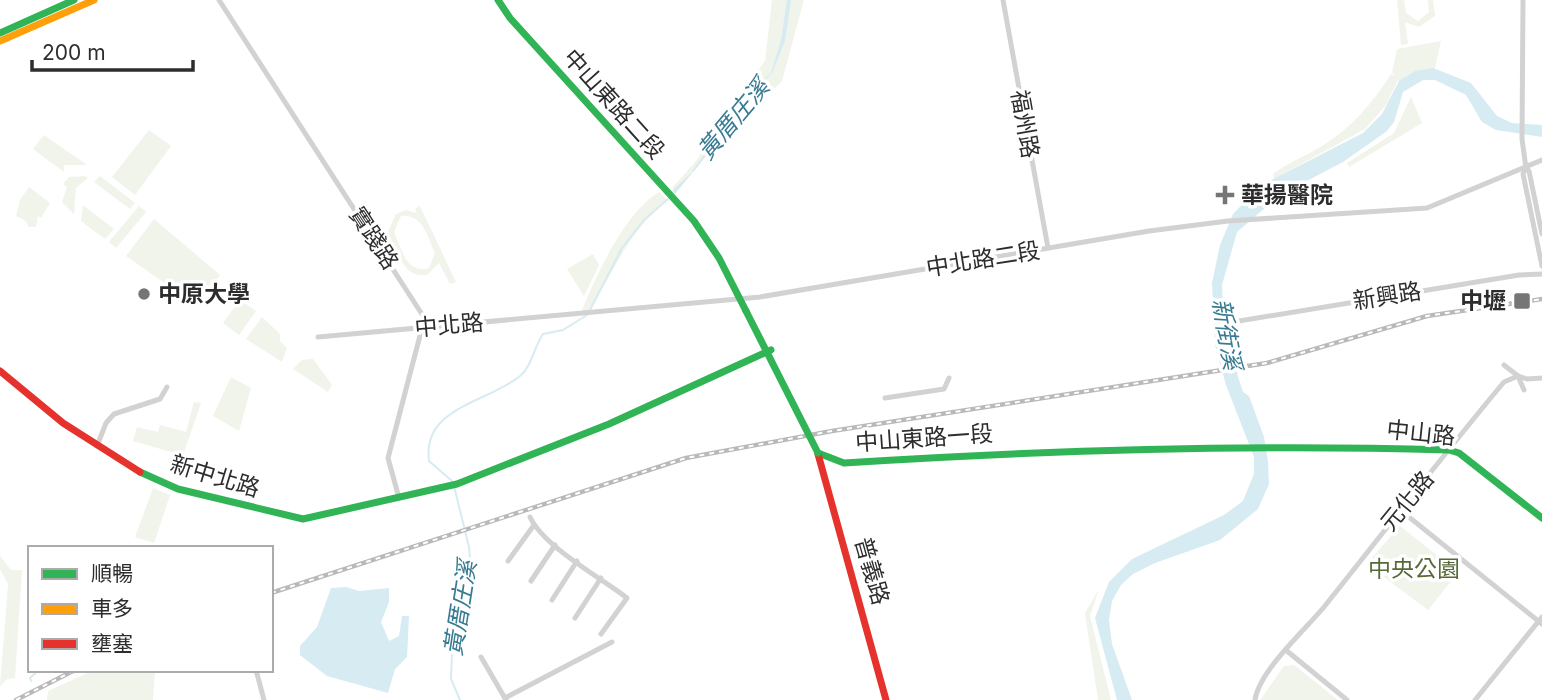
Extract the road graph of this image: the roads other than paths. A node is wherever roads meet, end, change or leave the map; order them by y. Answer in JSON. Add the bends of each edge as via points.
{"nodes":[{"id":1,"x":74,"y":0,"type":"edge"},
{"id":2,"x":94,"y":0,"type":"edge"},
{"id":3,"x":219,"y":0,"type":"edge"},
{"id":4,"x":498,"y":0,"type":"edge"},
{"id":5,"x":1003,"y":0,"type":"edge"},
{"id":6,"x":1523,"y":0,"type":"edge"},
{"id":7,"x":0,"y":33,"type":"edge"},
{"id":8,"x":0,"y":41,"type":"edge"},
{"id":9,"x":1542,"y":160,"type":"edge"},
{"id":10,"x":1526,"y":168,"type":"junction"},
{"id":11,"x":1542,"y":234,"type":"edge"},
{"id":12,"x":1048,"y":248,"type":"junction"},
{"id":13,"x":1542,"y":266,"type":"edge"},
{"id":14,"x":1542,"y":274,"type":"edge"},
{"id":15,"x":740,"y":298,"type":"junction"},
{"id":16,"x":1233,"y":322,"type":"dead end"},
{"id":17,"x":422,"y":328,"type":"junction"},
{"id":18,"x":318,"y":337,"type":"dead end"},
{"id":19,"x":771,"y":350,"type":"dead end"},
{"id":20,"x":1504,"y":365,"type":"dead end"},
{"id":21,"x":0,"y":372,"type":"edge"},
{"id":22,"x":1518,"y":376,"type":"junction"},
{"id":23,"x":950,"y":378,"type":"dead end"},
{"id":24,"x":1542,"y":378,"type":"edge"},
{"id":25,"x":167,"y":387,"type":"dead end"},
{"id":26,"x":1524,"y":390,"type":"dead end"},
{"id":27,"x":885,"y":398,"type":"dead end"},
{"id":28,"x":97,"y":446,"type":"junction"},
{"id":29,"x":1245,"y":447,"type":"joint"},
{"id":30,"x":1449,"y":450,"type":"junction"},
{"id":31,"x":818,"y":453,"type":"junction"},
{"id":32,"x":399,"y":498,"type":"junction"},
{"id":33,"x":1399,"y":509,"type":"junction"},
{"id":34,"x":530,"y":517,"type":"dead end"},
{"id":35,"x":1542,"y":518,"type":"edge"},
{"id":36,"x":534,"y":525,"type":"junction"},
{"id":37,"x":555,"y":545,"type":"junction"},
{"id":38,"x":508,"y":561,"type":"dead end"},
{"id":39,"x":577,"y":562,"type":"junction"},
{"id":40,"x":601,"y":578,"type":"junction"},
{"id":41,"x":531,"y":580,"type":"dead end"},
{"id":42,"x":552,"y":600,"type":"dead end"},
{"id":43,"x":575,"y":618,"type":"dead end"},
{"id":44,"x":1541,"y":621,"type":"edge"},
{"id":45,"x":601,"y":634,"type":"dead end"},
{"id":46,"x":612,"y":642,"type":"dead end"},
{"id":47,"x":1287,"y":651,"type":"junction"},
{"id":48,"x":481,"y":656,"type":"dead end"},
{"id":49,"x":257,"y":672,"type":"edge"},
{"id":50,"x":506,"y":699,"type":"edge"},
{"id":51,"x":264,"y":700,"type":"edge"},
{"id":52,"x":886,"y":700,"type":"edge"},
{"id":53,"x":1255,"y":700,"type":"edge"},
{"id":54,"x":1348,"y":700,"type":"edge"},
{"id":55,"x":1475,"y":700,"type":"edge"}],
"edges":[{"from":1,"to":7,"type":"main road"},
{"from":2,"to":8,"type":"main road"},
{"from":3,"to":17,"type":"street","name":"實踐路","via":[[424,316],[427,322]]},
{"from":4,"to":15,"type":"main road","name":"中山東路二段","via":[[707,239]]},
{"from":5,"to":12,"type":"street","name":"福州路"},
{"from":6,"to":10,"type":"street"},
{"from":9,"to":10,"type":"street"},
{"from":10,"to":11,"type":"street"},
{"from":10,"to":12,"type":"street","name":"中北路二段","via":[[1427,208],[1228,220]]},
{"from":10,"to":13,"type":"street","via":[[1522,174]]},
{"from":12,"to":15,"type":"street","name":"中北路二段"},
{"from":14,"to":16,"type":"street","name":"新興路"},
{"from":15,"to":17,"type":"street","name":"中北路"},
{"from":15,"to":31,"type":"main road","bridge":true},
{"from":17,"to":18,"type":"street","name":"中北路"},
{"from":17,"to":32,"type":"street","via":[[388,458]]},
{"from":19,"to":32,"type":"main road","name":"新中北路","via":[[609,424],[453,485]]},
{"from":20,"to":22,"type":"street"},
{"from":21,"to":28,"type":"main road","name":"新中北路"},
{"from":22,"to":24,"type":"street"},
{"from":22,"to":26,"type":"street"},
{"from":22,"to":30,"type":"street","name":"元化路","via":[[1504,382]]},
{"from":23,"to":27,"type":"street","via":[[944,389]]},
{"from":25,"to":28,"type":"street","via":[[160,399],[114,414]]},
{"from":28,"to":32,"type":"main road","name":"新中北路","via":[[178,489],[289,517],[315,518]]},
{"from":29,"to":30,"type":"main road","name":"中山路"},
{"from":29,"to":31,"type":"main road","name":"中山東路一段","via":[[1055,450],[844,463]]},
{"from":30,"to":33,"type":"street","name":"元化路"},
{"from":30,"to":35,"type":"main road","name":"中山路"},
{"from":31,"to":52,"type":"main road","name":"普義路"},
{"from":33,"to":44,"type":"street"},
{"from":33,"to":47,"type":"street","name":"元化路"},
{"from":34,"to":36,"type":"street"},
{"from":36,"to":37,"type":"street"},
{"from":36,"to":38,"type":"street"},
{"from":37,"to":39,"type":"street"},
{"from":37,"to":41,"type":"street"},
{"from":39,"to":40,"type":"street"},
{"from":39,"to":42,"type":"street"},
{"from":40,"to":43,"type":"street"},
{"from":40,"to":45,"type":"street","via":[[627,598]]},
{"from":44,"to":55,"type":"street"},
{"from":46,"to":50,"type":"street"},
{"from":47,"to":53,"type":"street","name":"元化路","via":[[1261,682]]},
{"from":47,"to":54,"type":"street"},
{"from":48,"to":50,"type":"street"},
{"from":49,"to":51,"type":"street"}]}
